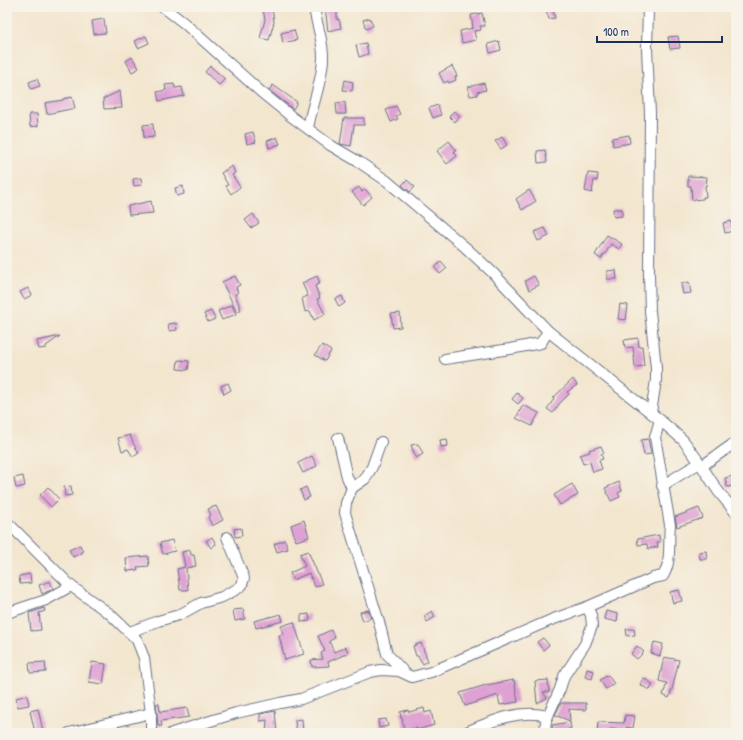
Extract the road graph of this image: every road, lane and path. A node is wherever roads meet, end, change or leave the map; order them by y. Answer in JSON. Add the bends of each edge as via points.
{"nodes":[{"id":1,"x":163,"y":7,"type":"edge"},
{"id":2,"x":314,"y":7,"type":"edge"},
{"id":3,"x":648,"y":7,"type":"edge"},
{"id":4,"x":308,"y":128,"type":"junction"},
{"id":5,"x":548,"y":331,"type":"junction"},
{"id":6,"x":445,"y":359,"type":"dead end"},
{"id":7,"x":651,"y":413,"type":"junction"},
{"id":8,"x":660,"y":420,"type":"junction"},
{"id":9,"x":338,"y":438,"type":"dead end"},
{"id":10,"x":381,"y":442,"type":"dead end"},
{"id":11,"x":736,"y":442,"type":"edge"},
{"id":12,"x":701,"y":464,"type":"junction"},
{"id":13,"x":662,"y":486,"type":"junction"},
{"id":14,"x":352,"y":488,"type":"junction"},
{"id":15,"x":736,"y":513,"type":"edge"},
{"id":16,"x":7,"y":522,"type":"edge"},
{"id":17,"x":228,"y":538,"type":"dead end"},
{"id":18,"x":71,"y":586,"type":"junction"},
{"id":19,"x":587,"y":607,"type":"junction"},
{"id":20,"x":7,"y":613,"type":"edge"},
{"id":21,"x":130,"y":632,"type":"junction"},
{"id":22,"x":405,"y":674,"type":"junction"},
{"id":23,"x":151,"y":713,"type":"junction"},
{"id":24,"x":548,"y":716,"type":"junction"},
{"id":25,"x":69,"y":733,"type":"edge"},
{"id":26,"x":151,"y":733,"type":"edge"},
{"id":27,"x":172,"y":733,"type":"edge"},
{"id":28,"x":464,"y":733,"type":"edge"},
{"id":29,"x":545,"y":733,"type":"edge"}],
"edges":[{"from":1,"to":4,"type":"street","via":[[261,92]]},
{"from":2,"to":4,"type":"street","via":[[323,57],[321,79]]},
{"from":3,"to":7,"type":"street","via":[[649,268],[650,311],[656,368]]},
{"from":4,"to":5,"type":"street","via":[[411,200],[476,257]]},
{"from":5,"to":6,"type":"street","via":[[541,342]]},
{"from":5,"to":7,"type":"street"},
{"from":7,"to":8,"type":"street"},
{"from":8,"to":12,"type":"street","via":[[683,440]]},
{"from":8,"to":13,"type":"street","via":[[655,437]]},
{"from":9,"to":14,"type":"street"},
{"from":10,"to":14,"type":"street","via":[[365,479]]},
{"from":11,"to":12,"type":"street"},
{"from":12,"to":13,"type":"street"},
{"from":12,"to":15,"type":"street"},
{"from":13,"to":19,"type":"street","via":[[670,525],[670,544],[663,576]]},
{"from":14,"to":22,"type":"street","via":[[344,513],[380,622],[387,654]]},
{"from":16,"to":18,"type":"street"},
{"from":17,"to":21,"type":"street","via":[[244,578],[237,590],[200,603],[180,615]]},
{"from":18,"to":20,"type":"street","via":[[46,600]]},
{"from":18,"to":21,"type":"street"},
{"from":19,"to":22,"type":"street","via":[[431,672],[417,677]]},
{"from":19,"to":24,"type":"street","via":[[592,626],[585,644],[564,676]]},
{"from":21,"to":23,"type":"street","via":[[137,640],[144,658]]},
{"from":22,"to":27,"type":"street","via":[[390,670],[370,672],[301,700],[236,713]]},
{"from":23,"to":25,"type":"street"},
{"from":23,"to":26,"type":"street"},
{"from":24,"to":28,"type":"street","via":[[528,713],[497,719]]},
{"from":24,"to":29,"type":"street"}]}
